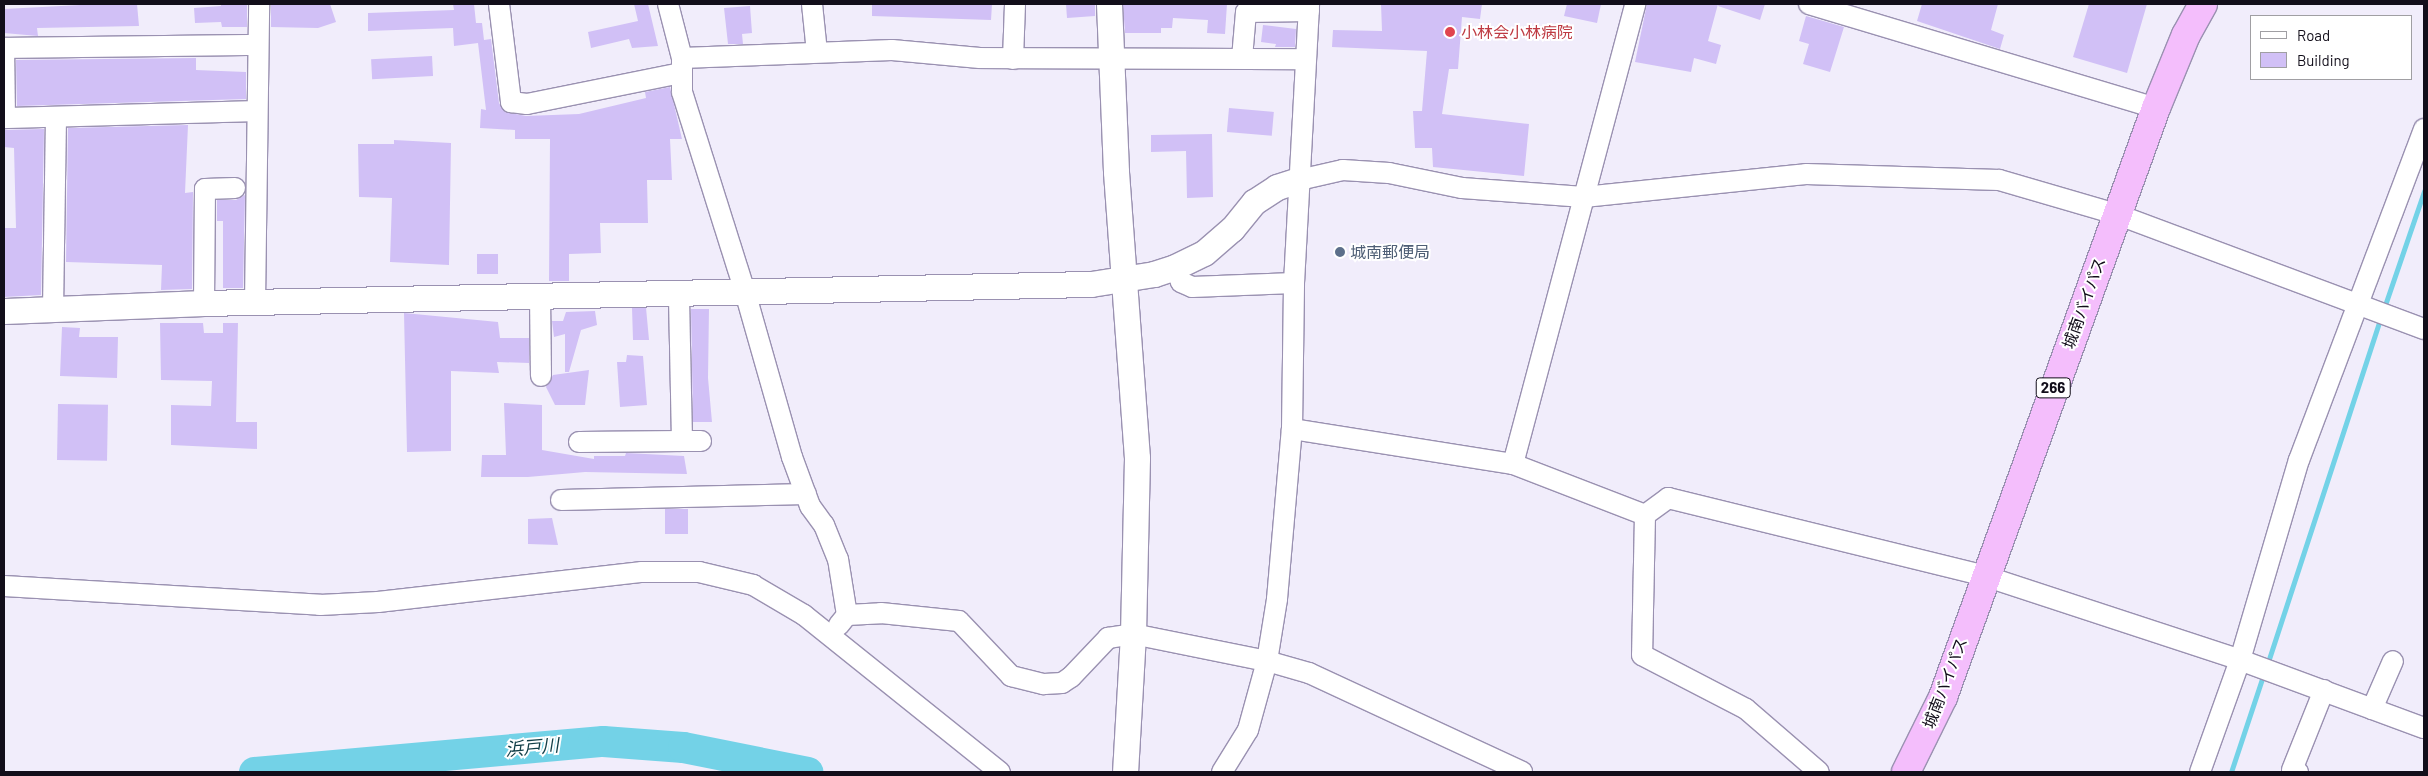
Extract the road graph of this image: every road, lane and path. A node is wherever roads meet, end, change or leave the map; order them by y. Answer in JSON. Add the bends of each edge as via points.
{"nodes":[{"id":1,"x":259,"y":4,"type":"edge"},
{"id":2,"x":499,"y":4,"type":"edge"},
{"id":3,"x":668,"y":4,"type":"edge"},
{"id":4,"x":812,"y":4,"type":"edge"},
{"id":5,"x":1015,"y":4,"type":"edge"},
{"id":6,"x":1109,"y":4,"type":"edge"},
{"id":7,"x":1635,"y":4,"type":"edge"},
{"id":8,"x":1809,"y":4,"type":"edge"},
{"id":9,"x":2203,"y":4,"type":"edge"},
{"id":10,"x":1309,"y":7,"type":"edge"},
{"id":11,"x":258,"y":45,"type":"junction"},
{"id":12,"x":817,"y":52,"type":"junction"},
{"id":13,"x":1110,"y":56,"type":"junction"},
{"id":14,"x":1242,"y":58,"type":"junction"},
{"id":15,"x":1014,"y":59,"type":"junction"},
{"id":16,"x":1305,"y":59,"type":"junction"},
{"id":17,"x":681,"y":65,"type":"junction"},
{"id":18,"x":2156,"y":108,"type":"junction"},
{"id":19,"x":258,"y":111,"type":"junction"},
{"id":20,"x":56,"y":119,"type":"junction"},
{"id":21,"x":2424,"y":129,"type":"edge"},
{"id":22,"x":1299,"y":180,"type":"junction"},
{"id":23,"x":235,"y":188,"type":"dead end"},
{"id":24,"x":1584,"y":197,"type":"junction"},
{"id":25,"x":2116,"y":214,"type":"junction"},
{"id":26,"x":1175,"y":267,"type":"junction"},
{"id":27,"x":1123,"y":280,"type":"junction"},
{"id":28,"x":1294,"y":283,"type":"junction"},
{"id":29,"x":745,"y":292,"type":"junction"},
{"id":30,"x":679,"y":293,"type":"junction"},
{"id":31,"x":540,"y":296,"type":"junction"},
{"id":32,"x":204,"y":303,"type":"junction"},
{"id":33,"x":256,"y":303,"type":"junction"},
{"id":34,"x":2356,"y":305,"type":"junction"},
{"id":35,"x":53,"y":309,"type":"junction"},
{"id":36,"x":4,"y":311,"type":"edge"},
{"id":37,"x":2424,"y":328,"type":"edge"},
{"id":38,"x":541,"y":376,"type":"dead end"},
{"id":39,"x":1292,"y":429,"type":"junction"},
{"id":40,"x":579,"y":442,"type":"dead end"},
{"id":41,"x":1513,"y":464,"type":"junction"},
{"id":42,"x":806,"y":494,"type":"junction"},
{"id":43,"x":561,"y":500,"type":"dead end"},
{"id":44,"x":1645,"y":515,"type":"junction"},
{"id":45,"x":1985,"y":576,"type":"junction"},
{"id":46,"x":4,"y":586,"type":"edge"},
{"id":47,"x":847,"y":615,"type":"junction"},
{"id":48,"x":1133,"y":634,"type":"junction"},
{"id":49,"x":830,"y":636,"type":"junction"},
{"id":50,"x":2240,"y":660,"type":"junction"},
{"id":51,"x":1267,"y":661,"type":"junction"},
{"id":52,"x":2393,"y":661,"type":"dead end"},
{"id":53,"x":2324,"y":690,"type":"junction"},
{"id":54,"x":2372,"y":709,"type":"junction"},
{"id":55,"x":2424,"y":728,"type":"edge"},
{"id":56,"x":1000,"y":772,"type":"edge"},
{"id":57,"x":1125,"y":772,"type":"edge"},
{"id":58,"x":1222,"y":772,"type":"edge"},
{"id":59,"x":1522,"y":772,"type":"edge"},
{"id":60,"x":1819,"y":772,"type":"edge"},
{"id":61,"x":1906,"y":772,"type":"edge"},
{"id":62,"x":2200,"y":772,"type":"edge"},
{"id":63,"x":2298,"y":772,"type":"edge"}],
"edges":[{"from":1,"to":11,"type":"street"},
{"from":2,"to":17,"type":"street","via":[[511,102],[527,104]]},
{"from":3,"to":17,"type":"street"},
{"from":4,"to":12,"type":"street"},
{"from":5,"to":15,"type":"street"},
{"from":6,"to":13,"type":"street"},
{"from":7,"to":24,"type":"street"},
{"from":8,"to":18,"type":"street"},
{"from":9,"to":18,"type":"highway","name":"城南バイパス","number":"266","via":[[2186,35]]},
{"from":10,"to":14,"type":"street","via":[[1246,12]]},
{"from":10,"to":16,"type":"street"},
{"from":11,"to":19,"type":"street"},
{"from":11,"to":20,"type":"street","via":[[4,48],[5,118]]},
{"from":12,"to":15,"type":"street","via":[[892,50]]},
{"from":12,"to":17,"type":"street"},
{"from":13,"to":14,"type":"street"},
{"from":13,"to":15,"type":"street"},
{"from":13,"to":27,"type":"street"},
{"from":14,"to":16,"type":"street"},
{"from":16,"to":22,"type":"street"},
{"from":17,"to":29,"type":"street","via":[[682,92]]},
{"from":18,"to":25,"type":"highway","name":"城南バイパス","number":"266"},
{"from":19,"to":20,"type":"street"},
{"from":19,"to":33,"type":"street"},
{"from":20,"to":35,"type":"street"},
{"from":21,"to":34,"type":"street"},
{"from":22,"to":24,"type":"street","via":[[1344,170],[1389,173],[1462,188]]},
{"from":22,"to":26,"type":"street","via":[[1278,186],[1254,202],[1232,229],[1204,253]]},
{"from":22,"to":28,"type":"street"},
{"from":23,"to":32,"type":"street","via":[[205,189]]},
{"from":24,"to":25,"type":"street","via":[[1806,174],[1999,180]]},
{"from":24,"to":41,"type":"street"},
{"from":25,"to":34,"type":"street"},
{"from":25,"to":45,"type":"highway","name":"城南バイパス","number":"266"},
{"from":26,"to":27,"type":"street"},
{"from":26,"to":28,"type":"street","via":[[1181,282],[1192,287]]},
{"from":27,"to":29,"type":"street","via":[[1091,284]]},
{"from":27,"to":48,"type":"street","via":[[1137,458]]},
{"from":28,"to":39,"type":"street"},
{"from":29,"to":30,"type":"street"},
{"from":29,"to":42,"type":"street"},
{"from":30,"to":31,"type":"street"},
{"from":30,"to":40,"type":"street","via":[[691,441]]},
{"from":31,"to":33,"type":"street"},
{"from":31,"to":38,"type":"street"},
{"from":32,"to":33,"type":"street"},
{"from":32,"to":35,"type":"street"},
{"from":34,"to":37,"type":"street"},
{"from":34,"to":50,"type":"street","via":[[2300,460]]},
{"from":35,"to":36,"type":"street"},
{"from":39,"to":41,"type":"street"},
{"from":39,"to":51,"type":"street","via":[[1277,600]]},
{"from":41,"to":44,"type":"street"},
{"from":42,"to":43,"type":"street"},
{"from":42,"to":47,"type":"street","via":[[838,559]]},
{"from":44,"to":45,"type":"street","via":[[1668,498]]},
{"from":44,"to":60,"type":"street","via":[[1642,655],[1746,709]]},
{"from":45,"to":50,"type":"street"},
{"from":45,"to":61,"type":"highway","name":"城南バイパス","number":"266","via":[[1943,697]]},
{"from":46,"to":49,"type":"street","via":[[320,605],[378,602],[642,572],[699,572],[753,585],[804,615]]},
{"from":47,"to":48,"type":"street","via":[[881,613],[959,621],[1011,676],[1044,684],[1062,683],[1071,677],[1108,638]]},
{"from":47,"to":49,"type":"street"},
{"from":48,"to":51,"type":"street"},
{"from":48,"to":57,"type":"street"},
{"from":49,"to":56,"type":"street"},
{"from":50,"to":53,"type":"street"},
{"from":50,"to":62,"type":"street"},
{"from":51,"to":58,"type":"street","via":[[1248,730]]},
{"from":51,"to":59,"type":"street","via":[[1309,673]]},
{"from":52,"to":54,"type":"street"},
{"from":53,"to":54,"type":"street"},
{"from":53,"to":63,"type":"street","via":[[2292,770]]},
{"from":54,"to":55,"type":"street"}]}
